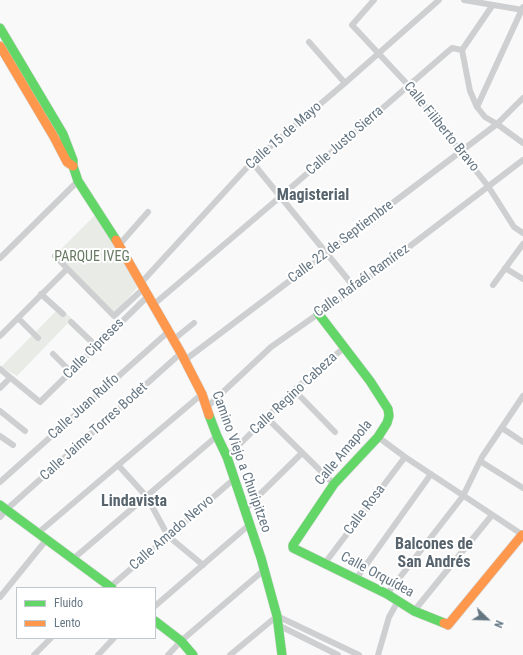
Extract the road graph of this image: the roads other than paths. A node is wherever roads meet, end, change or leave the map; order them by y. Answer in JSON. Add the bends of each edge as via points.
{"nodes":[{"id":1,"x":374,"y":0,"type":"edge"},
{"id":2,"x":439,"y":0,"type":"edge"},
{"id":3,"x":464,"y":0,"type":"edge"},
{"id":4,"x":488,"y":3,"type":"edge"},
{"id":5,"x":523,"y":9,"type":"edge"},
{"id":6,"x":0,"y":28,"type":"edge"},
{"id":7,"x":309,"y":42,"type":"dead end"},
{"id":8,"x":0,"y":46,"type":"edge"},
{"id":9,"x":462,"y":50,"type":"junction"},
{"id":10,"x":379,"y":53,"type":"junction"},
{"id":11,"x":345,"y":83,"type":"junction"},
{"id":12,"x":408,"y":86,"type":"junction"},
{"id":13,"x":523,"y":98,"type":"edge"},
{"id":14,"x":478,"y":107,"type":"junction"},
{"id":15,"x":497,"y":124,"type":"junction"},
{"id":16,"x":523,"y":143,"type":"edge"},
{"id":17,"x":460,"y":151,"type":"junction"},
{"id":18,"x":523,"y":160,"type":"edge"},
{"id":19,"x":252,"y":162,"type":"junction"},
{"id":20,"x":73,"y":166,"type":"junction"},
{"id":21,"x":78,"y":181,"type":"junction"},
{"id":22,"x":488,"y":186,"type":"junction"},
{"id":23,"x":280,"y":197,"type":"junction"},
{"id":24,"x":148,"y":212,"type":"dead end"},
{"id":25,"x":523,"y":233,"type":"edge"},
{"id":26,"x":523,"y":244,"type":"edge"},
{"id":27,"x":119,"y":245,"type":"junction"},
{"id":28,"x":327,"y":252,"type":"junction"},
{"id":29,"x":54,"y":256,"type":"dead end"},
{"id":30,"x":0,"y":258,"type":"edge"},
{"id":31,"x":505,"y":268,"type":"junction"},
{"id":32,"x":67,"y":269,"type":"junction"},
{"id":33,"x":523,"y":279,"type":"edge"},
{"id":34,"x":492,"y":285,"type":"dead end"},
{"id":35,"x":355,"y":288,"type":"junction"},
{"id":36,"x":143,"y":290,"type":"junction"},
{"id":37,"x":41,"y":294,"type":"junction"},
{"id":38,"x":153,"y":305,"type":"junction"},
{"id":39,"x":318,"y":313,"type":"junction"},
{"id":40,"x":63,"y":314,"type":"dead end"},
{"id":41,"x":18,"y":318,"type":"junction"},
{"id":42,"x":71,"y":322,"type":"dead end"},
{"id":43,"x":194,"y":323,"type":"dead end"},
{"id":44,"x":0,"y":336,"type":"edge"},
{"id":45,"x":171,"y":336,"type":"junction"},
{"id":46,"x":38,"y":338,"type":"dead end"},
{"id":47,"x":96,"y":346,"type":"junction"},
{"id":48,"x":345,"y":347,"type":"junction"},
{"id":49,"x":53,"y":354,"type":"dead end"},
{"id":50,"x":183,"y":356,"type":"junction"},
{"id":51,"x":0,"y":369,"type":"edge"},
{"id":52,"x":71,"y":372,"type":"junction"},
{"id":53,"x":10,"y":378,"type":"junction"},
{"id":54,"x":0,"y":388,"type":"edge"},
{"id":55,"x":294,"y":390,"type":"junction"},
{"id":56,"x":202,"y":394,"type":"junction"},
{"id":57,"x":523,"y":396,"type":"edge"},
{"id":58,"x":207,"y":408,"type":"junction"},
{"id":59,"x":0,"y":412,"type":"edge"},
{"id":60,"x":267,"y":418,"type":"junction"},
{"id":61,"x":502,"y":428,"type":"junction"},
{"id":62,"x":25,"y":431,"type":"dead end"},
{"id":63,"x":335,"y":432,"type":"dead end"},
{"id":64,"x":0,"y":436,"type":"edge"},
{"id":65,"x":217,"y":436,"type":"junction"},
{"id":66,"x":378,"y":437,"type":"junction"},
{"id":67,"x":523,"y":442,"type":"edge"},
{"id":68,"x":13,"y":445,"type":"dead end"},
{"id":69,"x":302,"y":453,"type":"junction"},
{"id":70,"x":227,"y":457,"type":"junction"},
{"id":71,"x":405,"y":457,"type":"junction"},
{"id":72,"x":480,"y":461,"type":"junction"},
{"id":73,"x":118,"y":465,"type":"junction"},
{"id":74,"x":431,"y":474,"type":"junction"},
{"id":75,"x":234,"y":479,"type":"junction"},
{"id":76,"x":0,"y":482,"type":"edge"},
{"id":77,"x":334,"y":484,"type":"junction"},
{"id":78,"x":523,"y":488,"type":"edge"},
{"id":79,"x":463,"y":496,"type":"junction"},
{"id":80,"x":147,"y":497,"type":"junction"},
{"id":81,"x":244,"y":510,"type":"junction"},
{"id":82,"x":2,"y":511,"type":"edge"},
{"id":83,"x":492,"y":515,"type":"junction"},
{"id":84,"x":249,"y":525,"type":"junction"},
{"id":85,"x":38,"y":533,"type":"junction"},
{"id":86,"x":523,"y":535,"type":"edge"},
{"id":87,"x":168,"y":536,"type":"junction"},
{"id":88,"x":47,"y":539,"type":"junction"},
{"id":89,"x":293,"y":548,"type":"joint"},
{"id":90,"x":73,"y":559,"type":"junction"},
{"id":91,"x":325,"y":563,"type":"junction"},
{"id":92,"x":203,"y":565,"type":"junction"},
{"id":93,"x":264,"y":570,"type":"junction"},
{"id":94,"x":356,"y":579,"type":"junction"},
{"id":95,"x":107,"y":586,"type":"edge"},
{"id":96,"x":387,"y":594,"type":"junction"},
{"id":97,"x":0,"y":597,"type":"edge"},
{"id":98,"x":398,"y":601,"type":"junction"},
{"id":99,"x":156,"y":605,"type":"edge"},
{"id":100,"x":414,"y":611,"type":"junction"},
{"id":101,"x":278,"y":620,"type":"junction"},
{"id":102,"x":156,"y":622,"type":"edge"},
{"id":103,"x":319,"y":636,"type":"junction"},
{"id":104,"x":50,"y":639,"type":"edge"},
{"id":105,"x":113,"y":639,"type":"edge"},
{"id":106,"x":181,"y":641,"type":"junction"},
{"id":107,"x":316,"y":643,"type":"junction"},
{"id":108,"x":34,"y":655,"type":"edge"},
{"id":109,"x":98,"y":655,"type":"edge"},
{"id":110,"x":168,"y":655,"type":"edge"},
{"id":111,"x":193,"y":655,"type":"edge"},
{"id":112,"x":230,"y":655,"type":"edge"},
{"id":113,"x":282,"y":655,"type":"edge"},
{"id":114,"x":338,"y":655,"type":"edge"},
{"id":115,"x":359,"y":655,"type":"edge"},
{"id":116,"x":378,"y":655,"type":"edge"}],
"edges":[{"from":1,"to":10,"type":"street","name":"Calle Filiberto Bravo","via":[[352,26]]},
{"from":2,"to":10,"type":"street","name":"Calle 15 de Mayo"},
{"from":3,"to":4,"type":"street"},
{"from":4,"to":5,"type":"street"},
{"from":4,"to":9,"type":"street"},
{"from":5,"to":14,"type":"street"},
{"from":6,"to":20,"type":"street","name":"Camino Viejo a Churipitzeo","via":[[63,134]]},
{"from":7,"to":11,"type":"street"},
{"from":8,"to":20,"type":"street","name":"Camino Viejo a Churipitzeo","via":[[67,162]]},
{"from":9,"to":12,"type":"street","name":"Calle Justo Sierra","via":[[452,48]]},
{"from":9,"to":14,"type":"street","via":[[470,91]]},
{"from":10,"to":11,"type":"street","name":"Calle 15 de Mayo"},
{"from":10,"to":12,"type":"street","name":"Calle Filiberto Bravo"},
{"from":11,"to":19,"type":"street","name":"Calle 15 de Mayo"},
{"from":12,"to":17,"type":"street","name":"Calle Filiberto Bravo"},
{"from":12,"to":23,"type":"street","name":"Calle Justo Sierra"},
{"from":13,"to":15,"type":"street","name":"Calle 22 de Septiembre"},
{"from":14,"to":15,"type":"street","via":[[485,117]]},
{"from":15,"to":16,"type":"street"},
{"from":15,"to":17,"type":"street","name":"Calle 22 de Septiembre"},
{"from":17,"to":22,"type":"street","name":"Calle Filiberto Bravo"},
{"from":17,"to":28,"type":"street","name":"Calle 22 de Septiembre"},
{"from":18,"to":22,"type":"street","name":"Calle Rafaél Ramírez"},
{"from":19,"to":23,"type":"street"},
{"from":19,"to":36,"type":"street","name":"Calle 15 de Mayo"},
{"from":20,"to":21,"type":"street","name":"Camino Viejo a Churipitzeo"},
{"from":21,"to":27,"type":"street","name":"Camino Viejo a Churipitzeo"},
{"from":21,"to":30,"type":"street"},
{"from":22,"to":25,"type":"street","name":"Calle Filiberto Bravo","via":[[514,226]]},
{"from":22,"to":35,"type":"street","name":"Calle Rafaél Ramírez"},
{"from":23,"to":28,"type":"street"},
{"from":23,"to":38,"type":"street","name":"Calle Justo Sierra"},
{"from":24,"to":27,"type":"street"},
{"from":26,"to":31,"type":"street"},
{"from":27,"to":36,"type":"street","name":"Camino Viejo a Churipitzeo"},
{"from":28,"to":35,"type":"street"},
{"from":28,"to":50,"type":"street","name":"Calle 22 de Septiembre"},
{"from":29,"to":32,"type":"street"},
{"from":31,"to":33,"type":"street"},
{"from":31,"to":34,"type":"street"},
{"from":32,"to":36,"type":"street","via":[[114,316]]},
{"from":32,"to":37,"type":"street"},
{"from":35,"to":39,"type":"street","name":"Calle Rafaél Ramírez"},
{"from":36,"to":38,"type":"street","name":"Camino Viejo a Churipitzeo"},
{"from":36,"to":47,"type":"street","name":"Calle Cipreses"},
{"from":37,"to":40,"type":"street"},
{"from":37,"to":41,"type":"street"},
{"from":38,"to":45,"type":"street","name":"Camino Viejo a Churipitzeo"},
{"from":39,"to":48,"type":"street"},
{"from":39,"to":58,"type":"street","name":"Calle Rafaél Ramírez","via":[[271,347]]},
{"from":41,"to":44,"type":"street"},
{"from":41,"to":46,"type":"street"},
{"from":42,"to":47,"type":"street"},
{"from":43,"to":45,"type":"street","name":"Calle Juan Rulfo"},
{"from":45,"to":50,"type":"street","name":"Camino Viejo a Churipitzeo"},
{"from":45,"to":76,"type":"street","name":"Calle Juan Rulfo"},
{"from":47,"to":52,"type":"street","name":"Calle Cipreses"},
{"from":48,"to":55,"type":"street","name":"Calle Regino Cabeza"},
{"from":48,"to":66,"type":"street","name":"Calle Amapola","via":[[388,409],[387,423]]},
{"from":49,"to":52,"type":"street"},
{"from":50,"to":56,"type":"street","name":"Camino Viejo a Churipitzeo"},
{"from":50,"to":82,"type":"street","name":"Calle Jaime Torres Bodet"},
{"from":51,"to":53,"type":"street"},
{"from":52,"to":53,"type":"street","name":"Calle Cipreses","via":[[40,402]]},
{"from":53,"to":54,"type":"street"},
{"from":55,"to":60,"type":"street","name":"Calle Regino Cabeza"},
{"from":55,"to":63,"type":"street"},
{"from":56,"to":58,"type":"street","name":"Camino Viejo a Churipitzeo"},
{"from":56,"to":73,"type":"street"},
{"from":57,"to":61,"type":"street"},
{"from":58,"to":65,"type":"street","name":"Camino Viejo a Churipitzeo"},
{"from":59,"to":62,"type":"street"},
{"from":60,"to":69,"type":"street"},
{"from":60,"to":70,"type":"street","name":"Calle Regino Cabeza"},
{"from":61,"to":67,"type":"street"},
{"from":61,"to":72,"type":"street"},
{"from":64,"to":68,"type":"street"},
{"from":65,"to":70,"type":"street","name":"Camino Viejo a Churipitzeo"},
{"from":65,"to":80,"type":"street"},
{"from":66,"to":71,"type":"street"},
{"from":66,"to":77,"type":"street","name":"Calle Amapola"},
{"from":69,"to":77,"type":"street"},
{"from":69,"to":81,"type":"street"},
{"from":70,"to":75,"type":"street","name":"Camino Viejo a Churipitzeo"},
{"from":71,"to":74,"type":"street"},
{"from":71,"to":91,"type":"street","name":"Calle Rosa"},
{"from":72,"to":78,"type":"street"},
{"from":72,"to":79,"type":"street"},
{"from":73,"to":80,"type":"street"},
{"from":73,"to":85,"type":"street"},
{"from":74,"to":79,"type":"street"},
{"from":74,"to":94,"type":"street"},
{"from":75,"to":81,"type":"street","name":"Camino Viejo a Churipitzeo"},
{"from":75,"to":87,"type":"street","name":"Calle Amado Nervo"},
{"from":77,"to":89,"type":"street","name":"Calle Amapola"},
{"from":79,"to":83,"type":"street"},
{"from":79,"to":96,"type":"street"},
{"from":80,"to":87,"type":"street"},
{"from":80,"to":90,"type":"street"},
{"from":81,"to":84,"type":"street","name":"Camino Viejo a Churipitzeo"},
{"from":82,"to":85,"type":"street"},
{"from":83,"to":86,"type":"street"},
{"from":83,"to":100,"type":"street"},
{"from":84,"to":92,"type":"street"},
{"from":84,"to":93,"type":"street","name":"Camino Viejo a Churipitzeo"},
{"from":85,"to":88,"type":"street"},
{"from":86,"to":100,"type":"street","name":"Calle Orquídea","via":[[448,625]]},
{"from":87,"to":92,"type":"street"},
{"from":87,"to":95,"type":"street","name":"Calle Amado Nervo"},
{"from":88,"to":90,"type":"street"},
{"from":88,"to":97,"type":"street"},
{"from":89,"to":91,"type":"street","name":"Calle Orquídea"},
{"from":90,"to":95,"type":"street"},
{"from":91,"to":94,"type":"street","name":"Calle Orquídea"},
{"from":92,"to":99,"type":"street"},
{"from":93,"to":101,"type":"street","name":"Camino Viejo a Churipitzeo"},
{"from":93,"to":106,"type":"street"},
{"from":94,"to":96,"type":"street","name":"Calle Orquídea"},
{"from":96,"to":98,"type":"street","name":"Calle Orquídea"},
{"from":98,"to":100,"type":"street","name":"Calle Orquídea"},
{"from":98,"to":116,"type":"street","via":[[389,617]]},
{"from":101,"to":103,"type":"street"},
{"from":101,"to":107,"type":"street"},
{"from":101,"to":112,"type":"street"},
{"from":101,"to":113,"type":"street","name":"Camino Viejo a Churipitzeo"},
{"from":102,"to":106,"type":"street"},
{"from":103,"to":107,"type":"street"},
{"from":103,"to":115,"type":"street"},
{"from":104,"to":108,"type":"street"},
{"from":105,"to":109,"type":"street"},
{"from":106,"to":110,"type":"street"},
{"from":106,"to":111,"type":"street"},
{"from":107,"to":114,"type":"street"}]}
